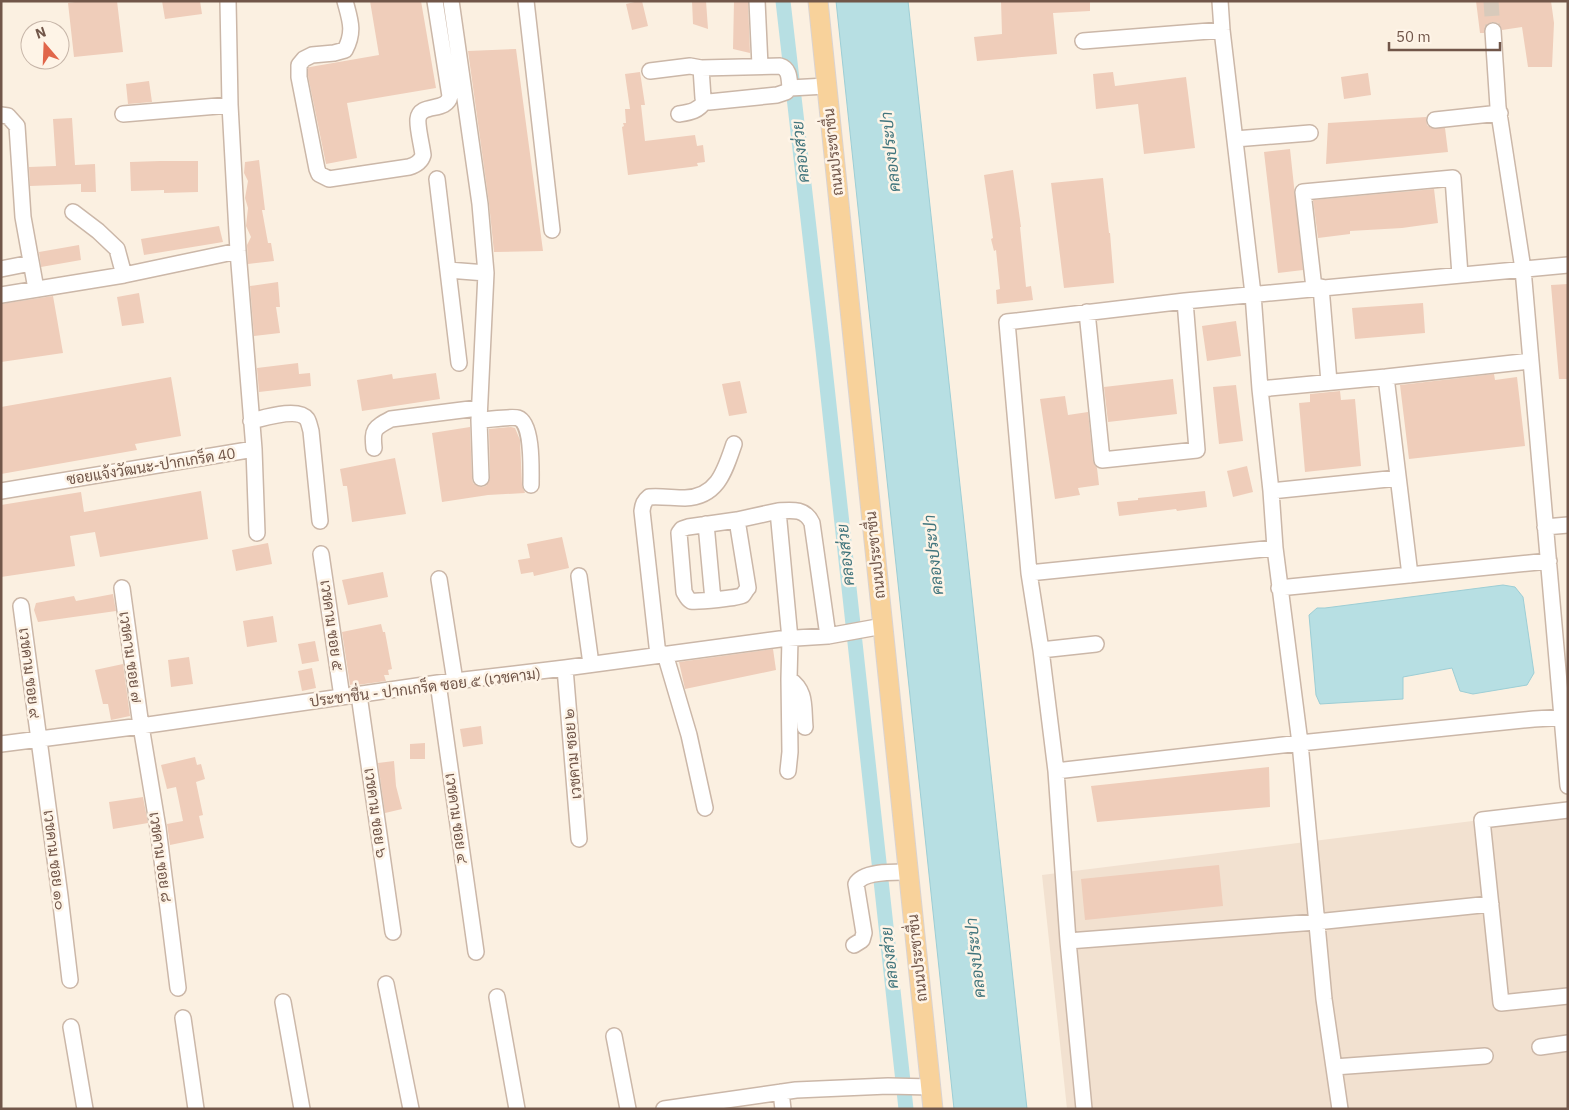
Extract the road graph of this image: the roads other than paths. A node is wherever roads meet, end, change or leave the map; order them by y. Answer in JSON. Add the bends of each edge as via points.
{"nodes":[{"id":1,"x":228,"y":1,"type":"edge"},
{"id":2,"x":344,"y":1,"type":"edge"},
{"id":3,"x":435,"y":1,"type":"edge"},
{"id":4,"x":451,"y":1,"type":"edge"},
{"id":5,"x":526,"y":1,"type":"edge"},
{"id":6,"x":757,"y":1,"type":"edge"},
{"id":7,"x":818,"y":1,"type":"edge"},
{"id":8,"x":1220,"y":1,"type":"edge"},
{"id":9,"x":1222,"y":30,"type":"junction"},
{"id":10,"x":1493,"y":31,"type":"tunnel mouth"},
{"id":11,"x":1083,"y":40,"type":"dead end"},
{"id":12,"x":760,"y":66,"type":"junction"},
{"id":13,"x":701,"y":68,"type":"junction"},
{"id":14,"x":650,"y":70,"type":"dead end"},
{"id":15,"x":819,"y":86,"type":"junction"},
{"id":16,"x":790,"y":88,"type":"junction"},
{"id":17,"x":705,"y":101,"type":"junction"},
{"id":18,"x":230,"y":105,"type":"junction"},
{"id":19,"x":1500,"y":113,"type":"junction"},
{"id":20,"x":123,"y":114,"type":"dead end"},
{"id":21,"x":679,"y":114,"type":"dead end"},
{"id":22,"x":1,"y":115,"type":"edge"},
{"id":23,"x":1435,"y":120,"type":"dead end"},
{"id":24,"x":1310,"y":133,"type":"dead end"},
{"id":25,"x":1235,"y":139,"type":"junction"},
{"id":26,"x":437,"y":179,"type":"dead end"},
{"id":27,"x":72,"y":212,"type":"dead end"},
{"id":28,"x":552,"y":230,"type":"dead end"},
{"id":29,"x":238,"y":252,"type":"junction"},
{"id":30,"x":31,"y":263,"type":"junction"},
{"id":31,"x":1568,"y":266,"type":"edge"},
{"id":32,"x":1,"y":269,"type":"edge"},
{"id":33,"x":1523,"y":269,"type":"junction"},
{"id":34,"x":448,"y":270,"type":"junction"},
{"id":35,"x":486,"y":273,"type":"junction"},
{"id":36,"x":124,"y":275,"type":"junction"},
{"id":37,"x":1460,"y":275,"type":"junction"},
{"id":38,"x":1318,"y":288,"type":"junction"},
{"id":39,"x":36,"y":289,"type":"junction"},
{"id":40,"x":1253,"y":294,"type":"junction"},
{"id":41,"x":1,"y":295,"type":"edge"},
{"id":42,"x":1185,"y":301,"type":"junction"},
{"id":43,"x":1087,"y":312,"type":"junction"},
{"id":44,"x":1531,"y":361,"type":"junction"},
{"id":45,"x":459,"y":363,"type":"dead end"},
{"id":46,"x":1386,"y":377,"type":"junction"},
{"id":47,"x":1330,"y":382,"type":"junction"},
{"id":48,"x":1260,"y":389,"type":"junction"},
{"id":49,"x":478,"y":414,"type":"junction"},
{"id":50,"x":251,"y":421,"type":"junction"},
{"id":51,"x":734,"y":444,"type":"dead end"},
{"id":52,"x":374,"y":448,"type":"dead end"},
{"id":53,"x":254,"y":450,"type":"junction"},
{"id":54,"x":481,"y":478,"type":"dead end"},
{"id":55,"x":1398,"y":478,"type":"junction"},
{"id":56,"x":532,"y":485,"type":"dead end"},
{"id":57,"x":1,"y":491,"type":"edge"},
{"id":58,"x":1271,"y":491,"type":"junction"},
{"id":59,"x":778,"y":511,"type":"junction"},
{"id":60,"x":737,"y":520,"type":"junction"},
{"id":61,"x":320,"y":522,"type":"dead end"},
{"id":62,"x":706,"y":524,"type":"junction"},
{"id":63,"x":1568,"y":525,"type":"edge"},
{"id":64,"x":1545,"y":527,"type":"junction"},
{"id":65,"x":257,"y":533,"type":"dead end"},
{"id":66,"x":1275,"y":548,"type":"junction"},
{"id":67,"x":321,"y":554,"type":"dead end"},
{"id":68,"x":1549,"y":561,"type":"junction"},
{"id":69,"x":1028,"y":574,"type":"junction"},
{"id":70,"x":1410,"y":575,"type":"junction"},
{"id":71,"x":579,"y":576,"type":"dead end"},
{"id":72,"x":439,"y":579,"type":"dead end"},
{"id":73,"x":122,"y":588,"type":"dead end"},
{"id":74,"x":1279,"y":588,"type":"junction"},
{"id":75,"x":713,"y":600,"type":"junction"},
{"id":76,"x":21,"y":606,"type":"dead end"},
{"id":77,"x":877,"y":627,"type":"junction"},
{"id":78,"x":828,"y":636,"type":"junction"},
{"id":79,"x":790,"y":639,"type":"junction"},
{"id":80,"x":1096,"y":644,"type":"dead end"},
{"id":81,"x":1041,"y":650,"type":"junction"},
{"id":82,"x":662,"y":655,"type":"junction"},
{"id":83,"x":591,"y":664,"type":"junction"},
{"id":84,"x":565,"y":668,"type":"junction"},
{"id":85,"x":788,"y":679,"type":"junction"},
{"id":86,"x":455,"y":681,"type":"junction"},
{"id":87,"x":438,"y":683,"type":"junction"},
{"id":88,"x":359,"y":695,"type":"junction"},
{"id":89,"x":342,"y":697,"type":"junction"},
{"id":90,"x":1565,"y":717,"type":"edge"},
{"id":91,"x":141,"y":726,"type":"junction"},
{"id":92,"x":805,"y":727,"type":"dead end"},
{"id":93,"x":38,"y":740,"type":"junction"},
{"id":94,"x":1300,"y":743,"type":"junction"},
{"id":95,"x":1,"y":744,"type":"edge"},
{"id":96,"x":788,"y":771,"type":"dead end"},
{"id":97,"x":1056,"y":771,"type":"junction"},
{"id":98,"x":1568,"y":786,"type":"edge"},
{"id":99,"x":705,"y":808,"type":"dead end"},
{"id":100,"x":1568,"y":810,"type":"edge"},
{"id":101,"x":579,"y":839,"type":"dead end"},
{"id":102,"x":901,"y":872,"type":"junction"},
{"id":103,"x":1491,"y":904,"type":"junction"},
{"id":104,"x":1316,"y":922,"type":"junction"},
{"id":105,"x":393,"y":932,"type":"dead end"},
{"id":106,"x":1068,"y":941,"type":"junction"},
{"id":107,"x":854,"y":945,"type":"dead end"},
{"id":108,"x":476,"y":952,"type":"dead end"},
{"id":109,"x":70,"y":980,"type":"dead end"},
{"id":110,"x":386,"y":984,"type":"dead end"},
{"id":111,"x":178,"y":988,"type":"dead end"},
{"id":112,"x":1568,"y":996,"type":"edge"},
{"id":113,"x":497,"y":997,"type":"dead end"},
{"id":114,"x":283,"y":1002,"type":"dead end"},
{"id":115,"x":182,"y":1018,"type":"dead end"},
{"id":116,"x":71,"y":1028,"type":"dead end"},
{"id":117,"x":614,"y":1036,"type":"dead end"},
{"id":118,"x":1568,"y":1043,"type":"edge"},
{"id":119,"x":1540,"y":1047,"type":"dead end"},
{"id":120,"x":1485,"y":1056,"type":"dead end"},
{"id":121,"x":1334,"y":1067,"type":"junction"},
{"id":122,"x":927,"y":1087,"type":"junction"},
{"id":123,"x":781,"y":1092,"type":"junction"},
{"id":124,"x":698,"y":1106,"type":"edge"},
{"id":125,"x":85,"y":1109,"type":"edge"},
{"id":126,"x":196,"y":1109,"type":"edge"},
{"id":127,"x":302,"y":1109,"type":"edge"},
{"id":128,"x":411,"y":1109,"type":"edge"},
{"id":129,"x":518,"y":1109,"type":"edge"},
{"id":130,"x":628,"y":1109,"type":"edge"},
{"id":131,"x":664,"y":1109,"type":"edge"},
{"id":132,"x":783,"y":1109,"type":"edge"},
{"id":133,"x":933,"y":1109,"type":"edge"},
{"id":134,"x":1084,"y":1109,"type":"edge"},
{"id":135,"x":1340,"y":1109,"type":"edge"}],
"edges":[{"from":1,"to":18,"type":"street","name":"ซอยแจ้งวัฒนะ-ปากเกร็ด 40"},
{"from":2,"to":3,"type":"street","via":[[351,26],[345,50],[312,56],[299,65],[317,169],[319,174],[329,179],[414,166],[422,158],[418,119],[421,113],[448,103],[450,96]]},
{"from":4,"to":35,"type":"street","via":[[480,204]]},
{"from":5,"to":28,"type":"street"},
{"from":6,"to":12,"type":"street"},
{"from":7,"to":15,"type":"main road","name":"ถนนประชาชื่น"},
{"from":8,"to":9,"type":"street"},
{"from":9,"to":11,"type":"street"},
{"from":9,"to":25,"type":"street"},
{"from":10,"to":19,"type":"street"},
{"from":12,"to":13,"type":"street"},
{"from":12,"to":16,"type":"street","via":[[784,67]]},
{"from":13,"to":14,"type":"street"},
{"from":13,"to":17,"type":"street"},
{"from":15,"to":16,"type":"street"},
{"from":15,"to":77,"type":"main road","name":"ถนนประชาชื่น"},
{"from":16,"to":17,"type":"street","via":[[777,95]]},
{"from":17,"to":21,"type":"street","via":[[694,112]]},
{"from":18,"to":20,"type":"street"},
{"from":18,"to":29,"type":"street","name":"ซอยแจ้งวัฒนะ-ปากเกร็ด 40"},
{"from":19,"to":23,"type":"street"},
{"from":19,"to":33,"type":"street"},
{"from":22,"to":30,"type":"street","via":[[8,116],[17,126]]},
{"from":24,"to":25,"type":"street"},
{"from":25,"to":40,"type":"street"},
{"from":26,"to":34,"type":"street"},
{"from":27,"to":36,"type":"street","via":[[98,230],[117,249]]},
{"from":29,"to":36,"type":"street"},
{"from":29,"to":50,"type":"street","name":"ซอยแจ้งวัฒนะ-ปากเกร็ด 40"},
{"from":30,"to":32,"type":"street"},
{"from":30,"to":39,"type":"street"},
{"from":31,"to":33,"type":"street"},
{"from":33,"to":37,"type":"street"},
{"from":33,"to":44,"type":"street"},
{"from":34,"to":35,"type":"street"},
{"from":34,"to":45,"type":"street"},
{"from":35,"to":49,"type":"street"},
{"from":36,"to":39,"type":"street"},
{"from":37,"to":38,"type":"street"},
{"from":37,"to":38,"type":"street","via":[[1453,178],[1303,192]]},
{"from":38,"to":40,"type":"street"},
{"from":38,"to":47,"type":"street"},
{"from":39,"to":41,"type":"street"},
{"from":40,"to":42,"type":"street"},
{"from":40,"to":48,"type":"street"},
{"from":42,"to":43,"type":"street"},
{"from":42,"to":43,"type":"street","via":[[1197,450],[1102,460]]},
{"from":43,"to":69,"type":"street","via":[[1007,322]]},
{"from":44,"to":46,"type":"street"},
{"from":44,"to":64,"type":"street"},
{"from":46,"to":47,"type":"street"},
{"from":46,"to":55,"type":"street"},
{"from":47,"to":48,"type":"street"},
{"from":48,"to":58,"type":"street"},
{"from":49,"to":52,"type":"street","via":[[391,419],[378,426],[372,436]]},
{"from":49,"to":54,"type":"street"},
{"from":49,"to":56,"type":"street","via":[[517,417],[523,421],[528,436]]},
{"from":50,"to":53,"type":"street","name":"ซอยแจ้งวัฒนะ-ปากเกร็ด 40"},
{"from":50,"to":61,"type":"street","via":[[291,413],[301,414],[308,420]]},
{"from":51,"to":82,"type":"street","via":[[723,475],[712,488],[699,496],[685,498],[649,497],[643,505]]},
{"from":53,"to":57,"type":"street","name":"ซอยแจ้งวัฒนะ-ปากเกร็ด 40"},
{"from":53,"to":65,"type":"street"},
{"from":55,"to":58,"type":"street"},
{"from":55,"to":70,"type":"street"},
{"from":58,"to":66,"type":"street"},
{"from":59,"to":60,"type":"street"},
{"from":59,"to":78,"type":"street","via":[[803,512],[812,523]]},
{"from":59,"to":79,"type":"street"},
{"from":60,"to":62,"type":"street"},
{"from":60,"to":75,"type":"street","via":[[748,588],[744,594]]},
{"from":62,"to":75,"type":"street"},
{"from":62,"to":75,"type":"street","via":[[682,529],[679,542],[684,592],[691,600]]},
{"from":63,"to":64,"type":"street"},
{"from":64,"to":68,"type":"street"},
{"from":66,"to":69,"type":"street"},
{"from":66,"to":74,"type":"street"},
{"from":67,"to":89,"type":"street","name":"เวชคาม ซอย ๕"},
{"from":68,"to":70,"type":"street"},
{"from":68,"to":90,"type":"street"},
{"from":69,"to":81,"type":"street"},
{"from":70,"to":74,"type":"street"},
{"from":71,"to":83,"type":"street"},
{"from":72,"to":86,"type":"street"},
{"from":73,"to":91,"type":"street","name":"เวชคาม ซอย ๗"},
{"from":74,"to":94,"type":"street"},
{"from":76,"to":93,"type":"street","name":"เวชคาม ซอย ๙"},
{"from":77,"to":78,"type":"street","name":"ประชาชื่น - ปากเกร็ด ซอย ๕ (เวชคาม)"},
{"from":77,"to":102,"type":"main road","name":"ถนนประชาชื่น"},
{"from":78,"to":79,"type":"street","name":"ประชาชื่น - ปากเกร็ด ซอย ๕ (เวชคาม)"},
{"from":79,"to":82,"type":"street","name":"ประชาชื่น - ปากเกร็ด ซอย ๕ (เวชคาม)"},
{"from":79,"to":85,"type":"street"},
{"from":80,"to":81,"type":"street"},
{"from":81,"to":97,"type":"street"},
{"from":82,"to":83,"type":"street","name":"ประชาชื่น - ปากเกร็ด ซอย ๕ (เวชคาม)"},
{"from":82,"to":99,"type":"street","via":[[689,735]]},
{"from":83,"to":84,"type":"street","name":"ประชาชื่น - ปากเกร็ด ซอย ๕ (เวชคาม)"},
{"from":84,"to":86,"type":"street","name":"ประชาชื่น - ปากเกร็ด ซอย ๕ (เวชคาม)"},
{"from":84,"to":101,"type":"street","name":"เวชคาม ซอย ๒"},
{"from":85,"to":92,"type":"street","via":[[800,688]]},
{"from":85,"to":96,"type":"street"},
{"from":86,"to":87,"type":"street","name":"ประชาชื่น - ปากเกร็ด ซอย ๕ (เวชคาม)"},
{"from":87,"to":88,"type":"street","name":"ประชาชื่น - ปากเกร็ด ซอย ๕ (เวชคาม)"},
{"from":87,"to":108,"type":"street","name":"เวชคาม ซอย ๔"},
{"from":88,"to":89,"type":"street","name":"ประชาชื่น - ปากเกร็ด ซอย ๕ (เวชคาม)"},
{"from":88,"to":105,"type":"street","name":"เวชคาม ซอย ๖"},
{"from":89,"to":91,"type":"street","name":"ประชาชื่น - ปากเกร็ด ซอย ๕ (เวชคาม)"},
{"from":90,"to":94,"type":"street"},
{"from":90,"to":98,"type":"street"},
{"from":91,"to":93,"type":"street","name":"ประชาชื่น - ปากเกร็ด ซอย ๕ (เวชคาม)"},
{"from":91,"to":111,"type":"street","name":"เวชคาม ซอย ๘","via":[[158,828]]},
{"from":93,"to":95,"type":"street","name":"ประชาชื่น - ปากเกร็ด ซอย ๕ (เวชคาม)"},
{"from":93,"to":109,"type":"street","name":"เวชคาม ซอย ๑๐"},
{"from":94,"to":97,"type":"street"},
{"from":94,"to":104,"type":"street"},
{"from":97,"to":106,"type":"street"},
{"from":100,"to":103,"type":"street","via":[[1482,820]]},
{"from":102,"to":107,"type":"street","via":[[867,876],[856,884],[864,933],[862,940]]},
{"from":102,"to":122,"type":"main road","name":"ถนนประชาชื่น"},
{"from":103,"to":104,"type":"street"},
{"from":103,"to":112,"type":"street","via":[[1501,1003]]},
{"from":104,"to":106,"type":"street"},
{"from":104,"to":121,"type":"street"},
{"from":106,"to":134,"type":"street"},
{"from":110,"to":128,"type":"street"},
{"from":113,"to":129,"type":"street"},
{"from":114,"to":127,"type":"street"},
{"from":115,"to":126,"type":"street"},
{"from":116,"to":125,"type":"street"},
{"from":117,"to":130,"type":"street"},
{"from":118,"to":119,"type":"street"},
{"from":120,"to":121,"type":"street"},
{"from":121,"to":135,"type":"street"},
{"from":122,"to":123,"type":"street"},
{"from":122,"to":133,"type":"main road","name":"ถนนประชาชื่น"},
{"from":123,"to":124,"type":"street"},
{"from":123,"to":132,"type":"street"},
{"from":124,"to":131,"type":"street"}]}
